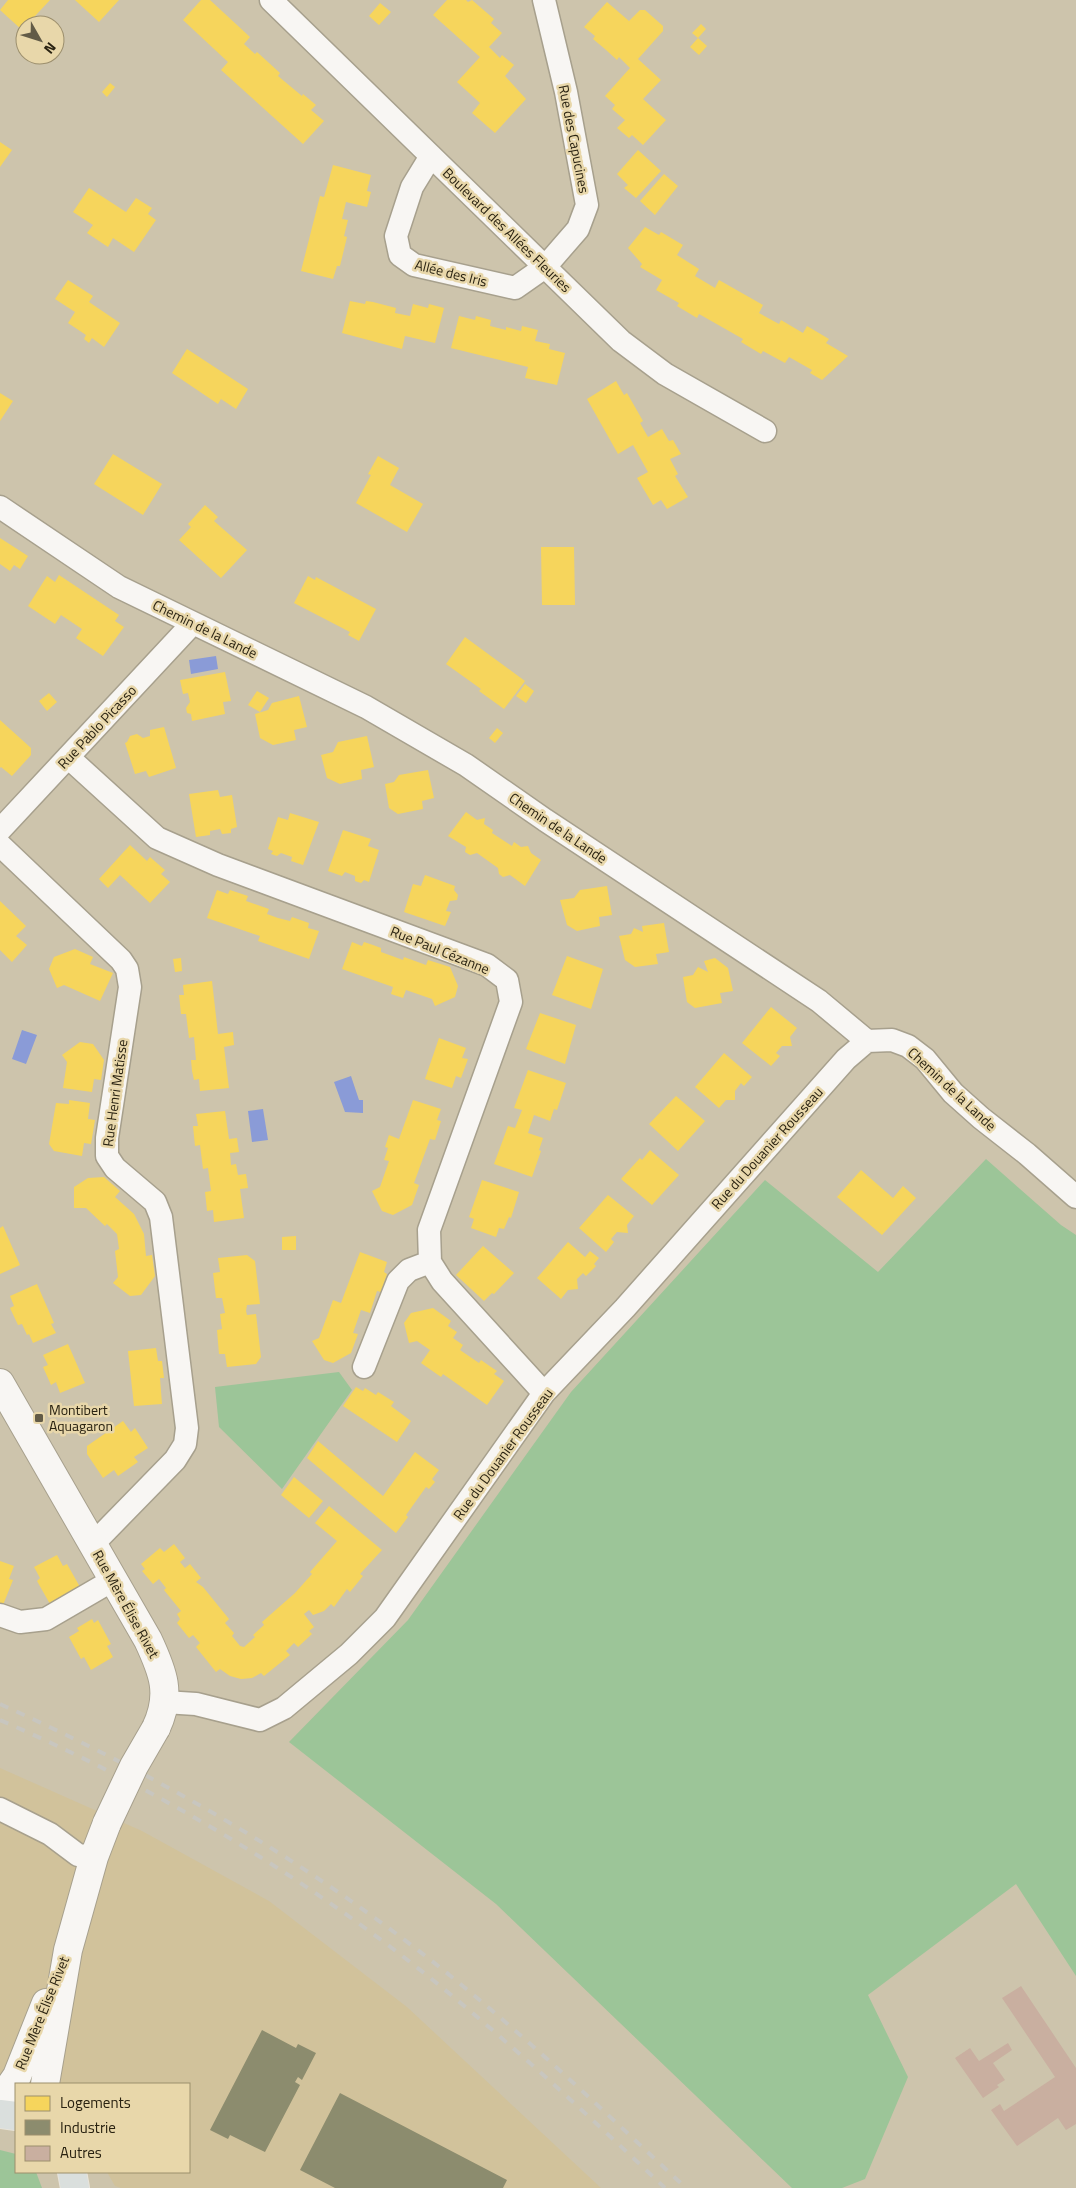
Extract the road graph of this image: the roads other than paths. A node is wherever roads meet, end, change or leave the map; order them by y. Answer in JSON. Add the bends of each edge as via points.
{"nodes":[{"id":1,"x":271,"y":0,"type":"edge"},
{"id":2,"x":544,"y":0,"type":"edge"},
{"id":3,"x":431,"y":156,"type":"junction"},
{"id":4,"x":545,"y":267,"type":"junction"},
{"id":5,"x":765,"y":431,"type":"dead end"},
{"id":6,"x":0,"y":507,"type":"edge"},
{"id":7,"x":193,"y":624,"type":"junction"},
{"id":8,"x":68,"y":758,"type":"junction"},
{"id":9,"x":0,"y":830,"type":"edge"},
{"id":10,"x":0,"y":845,"type":"edge"},
{"id":11,"x":867,"y":1041,"type":"junction"},
{"id":12,"x":1076,"y":1197,"type":"edge"},
{"id":13,"x":430,"y":1262,"type":"junction"},
{"id":14,"x":364,"y":1367,"type":"dead end"},
{"id":15,"x":0,"y":1383,"type":"edge"},
{"id":16,"x":544,"y":1393,"type":"junction"},
{"id":17,"x":92,"y":1544,"type":"junction"},
{"id":18,"x":113,"y":1580,"type":"junction"},
{"id":19,"x":0,"y":1615,"type":"edge"},
{"id":20,"x":164,"y":1702,"type":"junction"},
{"id":21,"x":0,"y":1809,"type":"edge"},
{"id":22,"x":94,"y":1857,"type":"junction"},
{"id":23,"x":68,"y":1950,"type":"junction"},
{"id":24,"x":45,"y":2083,"type":"edge"},
{"id":25,"x":0,"y":2101,"type":"edge"},
{"id":26,"x":0,"y":2114,"type":"edge"},
{"id":27,"x":15,"y":2116,"type":"edge"},
{"id":28,"x":72,"y":2173,"type":"edge"},
{"id":29,"x":75,"y":2188,"type":"edge"}],
"edges":[{"from":1,"to":3,"type":"street","name":"Boulevard des Allées Fleuries"},
{"from":2,"to":4,"type":"street","name":"Rue des Capucines","via":[[566,92],[587,206],[578,229]]},
{"from":3,"to":4,"type":"street","name":"Boulevard des Allées Fleuries"},
{"from":3,"to":4,"type":"street","name":"Allée des Iris","via":[[412,187],[396,236],[400,255],[414,265],[515,288]]},
{"from":4,"to":5,"type":"street","name":"Boulevard des Allées Fleuries","via":[[622,341],[665,374]]},
{"from":6,"to":7,"type":"street","name":"Chemin de la Lande","via":[[119,587]]},
{"from":7,"to":8,"type":"street","name":"Rue Pablo Picasso"},
{"from":7,"to":11,"type":"street","name":"Chemin de la Lande","via":[[366,707],[466,765],[819,1001]]},
{"from":8,"to":9,"type":"street","name":"Rue Pablo Picasso"},
{"from":8,"to":13,"type":"street","name":"Rue Paul Cézanne","via":[[157,838],[218,865],[486,965],[507,980],[511,1002],[429,1230]]},
{"from":10,"to":17,"type":"street","name":"Rue Henri Matisse","via":[[128,969],[130,987],[107,1156],[115,1168],[155,1202],[161,1218],[187,1428],[185,1444],[175,1460]]},
{"from":11,"to":12,"type":"street","name":"Chemin de la Lande","via":[[892,1040],[908,1046],[925,1059],[953,1093]]},
{"from":11,"to":16,"type":"street","name":"Rue du Douanier Rousseau","via":[[846,1059],[625,1308]]},
{"from":13,"to":14,"type":"street","via":[[409,1270],[398,1281]]},
{"from":13,"to":16,"type":"street","via":[[442,1281]]},
{"from":15,"to":17,"type":"street","name":"Rue Mère Élise Rivet"},
{"from":16,"to":20,"type":"street","name":"Rue du Douanier Rousseau","via":[[385,1618],[284,1708],[260,1720],[196,1704]]},
{"from":17,"to":18,"type":"street","name":"Rue Mère Élise Rivet"},
{"from":18,"to":19,"type":"street","via":[[46,1619],[20,1622]]},
{"from":18,"to":20,"type":"street","name":"Rue Mère Élise Rivet","via":[[160,1666]]},
{"from":20,"to":22,"type":"street","name":"Rue Mère Élise Rivet","bridge":true,"via":[[156,1728],[107,1823]]},
{"from":21,"to":22,"type":"street","via":[[50,1834],[78,1855]]},
{"from":22,"to":23,"type":"street","name":"Rue Mère Élise Rivet"},
{"from":23,"to":24,"type":"street","name":"Rue Mère Élise Rivet"},
{"from":23,"to":25,"type":"street","name":"Rue Mère Élise Rivet","via":[[17,2076]]},
{"from":26,"to":27,"type":"main road"},
{"from":28,"to":29,"type":"main road"}]}
